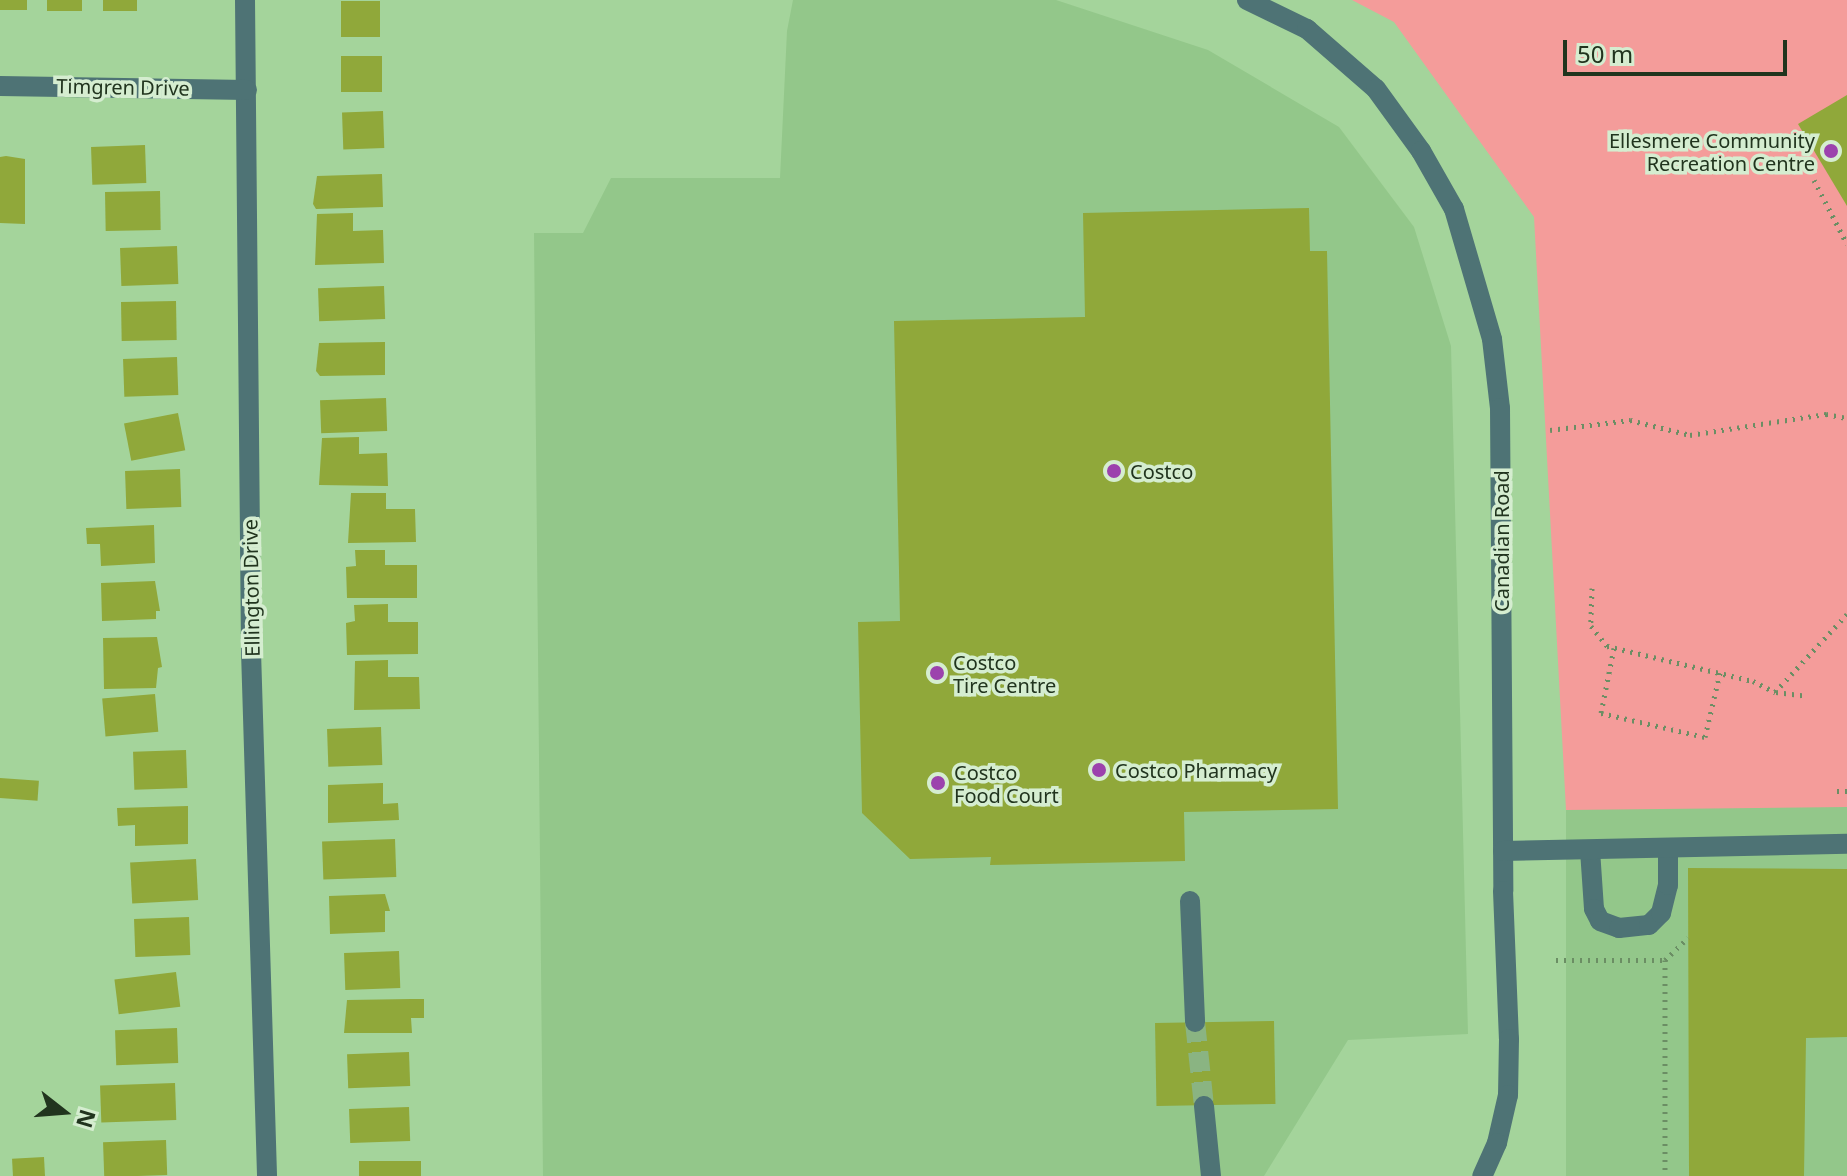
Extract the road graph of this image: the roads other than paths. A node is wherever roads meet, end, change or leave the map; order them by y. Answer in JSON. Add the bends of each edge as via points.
{"nodes":[{"id":1,"x":245,"y":0,"type":"edge"},
{"id":2,"x":1247,"y":0,"type":"edge"},
{"id":3,"x":0,"y":86,"type":"edge"},
{"id":4,"x":247,"y":90,"type":"junction"},
{"id":5,"x":1847,"y":844,"type":"edge"},
{"id":6,"x":1590,"y":850,"type":"junction"},
{"id":7,"x":1668,"y":850,"type":"junction"},
{"id":8,"x":1503,"y":851,"type":"junction"},
{"id":9,"x":1190,"y":901,"type":"dead end"},
{"id":10,"x":1195,"y":1022,"type":"tunnel mouth"},
{"id":11,"x":1204,"y":1106,"type":"tunnel mouth"},
{"id":12,"x":267,"y":1176,"type":"edge"},
{"id":13,"x":1211,"y":1176,"type":"edge"},
{"id":14,"x":1482,"y":1176,"type":"edge"}],
"edges":[{"from":1,"to":4,"type":"street","name":"Ellington Drive"},
{"from":2,"to":8,"type":"street","name":"Canadian Road","via":[[1307,29],[1376,89],[1454,209],[1492,339],[1500,408]]},
{"from":3,"to":4,"type":"street","name":"Timgren Drive"},
{"from":4,"to":12,"type":"street","name":"Ellington Drive","via":[[251,651]]},
{"from":5,"to":7,"type":"street"},
{"from":6,"to":7,"type":"street"},
{"from":6,"to":7,"type":"street","via":[[1594,909],[1600,921],[1619,928],[1649,925],[1661,913]]},
{"from":6,"to":8,"type":"street"},
{"from":8,"to":14,"type":"street","name":"Canadian Road","via":[[1508,1095]]},
{"from":9,"to":10,"type":"street"},
{"from":11,"to":13,"type":"street"}]}
